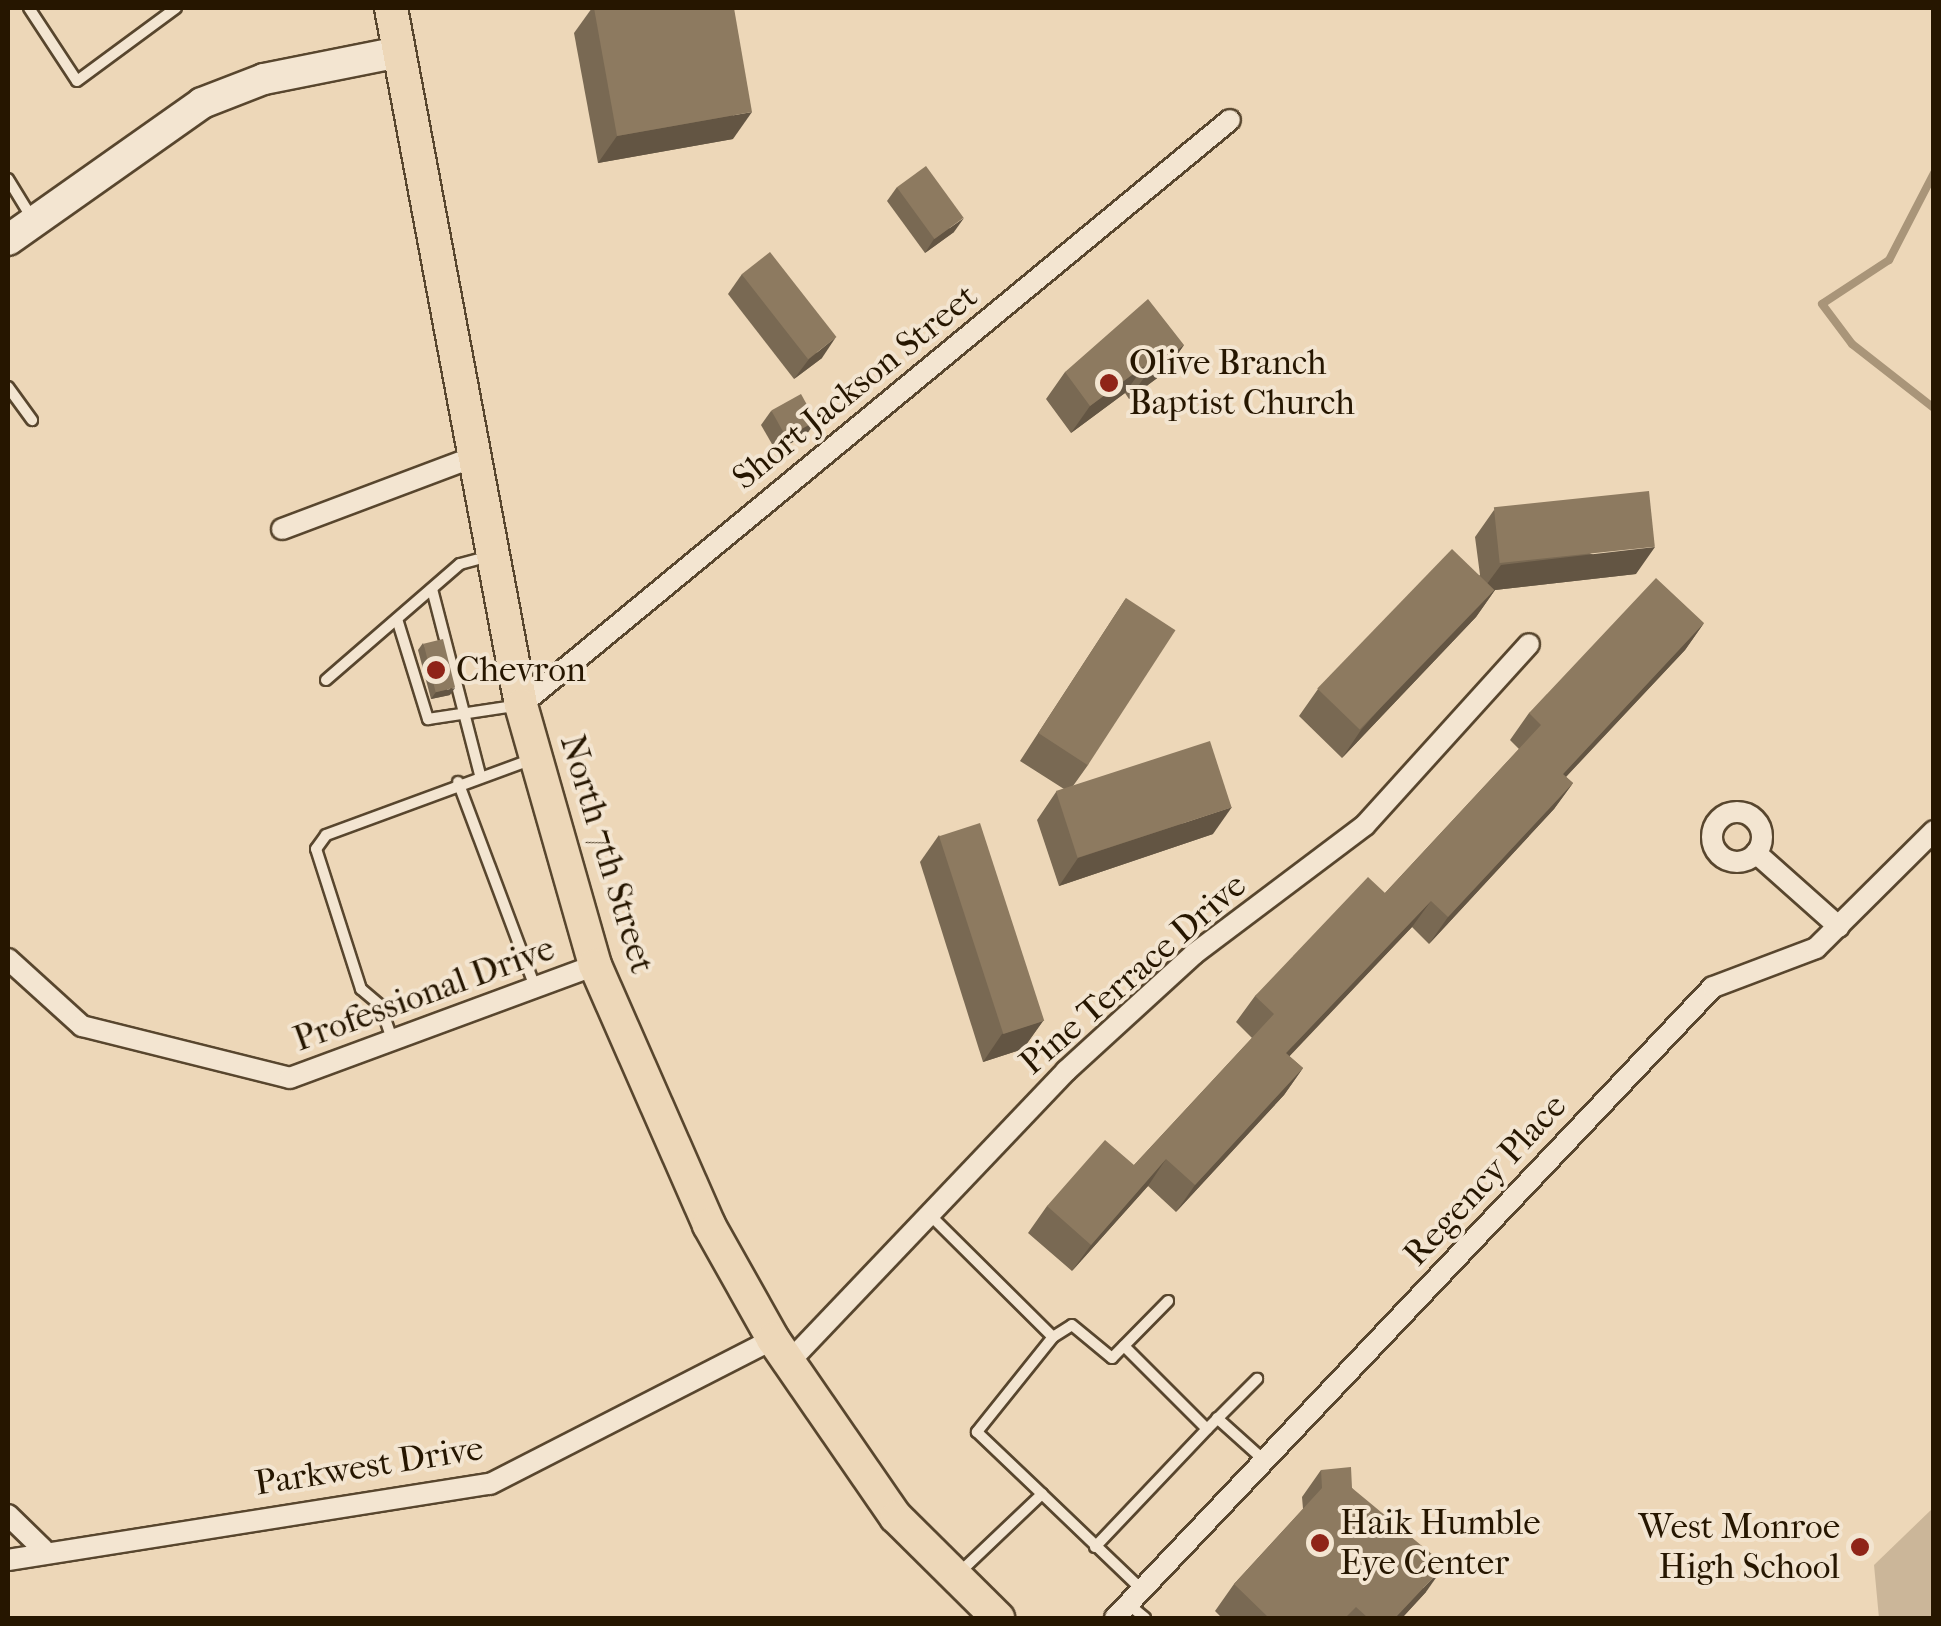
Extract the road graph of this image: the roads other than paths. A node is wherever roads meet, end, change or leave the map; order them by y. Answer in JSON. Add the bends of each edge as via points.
{"nodes":[{"id":1,"x":29,"y":8,"type":"edge"},
{"id":2,"x":176,"y":8,"type":"edge"},
{"id":3,"x":391,"y":8,"type":"edge"},
{"id":4,"x":399,"y":52,"type":"junction"},
{"id":5,"x":1230,"y":120,"type":"dead end"},
{"id":6,"x":8,"y":178,"type":"edge"},
{"id":7,"x":34,"y":220,"type":"junction"},
{"id":8,"x":8,"y":240,"type":"edge"},
{"id":9,"x":8,"y":387,"type":"edge"},
{"id":10,"x":32,"y":420,"type":"dead end"},
{"id":11,"x":474,"y":456,"type":"junction"},
{"id":12,"x":282,"y":530,"type":"dead end"},
{"id":13,"x":493,"y":556,"type":"junction"},
{"id":14,"x":432,"y":588,"type":"junction"},
{"id":15,"x":397,"y":619,"type":"junction"},
{"id":16,"x":1529,"y":644,"type":"dead end"},
{"id":17,"x":326,"y":680,"type":"dead end"},
{"id":18,"x":521,"y":704,"type":"junction"},
{"id":19,"x":467,"y":717,"type":"junction"},
{"id":20,"x":534,"y":759,"type":"junction"},
{"id":21,"x":480,"y":774,"type":"junction"},
{"id":22,"x":458,"y":782,"type":"junction"},
{"id":23,"x":1934,"y":832,"type":"edge"},
{"id":24,"x":1756,"y":853,"type":"dead end"},
{"id":25,"x":1839,"y":928,"type":"junction"},
{"id":26,"x":8,"y":959,"type":"edge"},
{"id":27,"x":596,"y":965,"type":"junction"},
{"id":28,"x":535,"y":988,"type":"junction"},
{"id":29,"x":393,"y":1042,"type":"junction"},
{"id":30,"x":929,"y":1215,"type":"junction"},
{"id":31,"x":1168,"y":1301,"type":"dead end"},
{"id":32,"x":1053,"y":1337,"type":"junction"},
{"id":33,"x":1124,"y":1346,"type":"junction"},
{"id":34,"x":781,"y":1350,"type":"junction"},
{"id":35,"x":1256,"y":1379,"type":"dead end"},
{"id":36,"x":1217,"y":1418,"type":"junction"},
{"id":37,"x":1207,"y":1429,"type":"junction"},
{"id":38,"x":1265,"y":1461,"type":"junction"},
{"id":39,"x":1042,"y":1494,"type":"junction"},
{"id":40,"x":8,"y":1515,"type":"edge"},
{"id":41,"x":1095,"y":1547,"type":"junction"},
{"id":42,"x":43,"y":1549,"type":"junction"},
{"id":43,"x":8,"y":1560,"type":"edge"},
{"id":44,"x":956,"y":1576,"type":"junction"},
{"id":45,"x":1133,"y":1608,"type":"edge"},
{"id":46,"x":998,"y":1618,"type":"edge"}],
"edges":[{"from":1,"to":2,"type":"lane","via":[[77,82]]},
{"from":3,"to":4,"type":"main road","name":"North 7th Street"},
{"from":4,"to":7,"type":"street","via":[[264,80],[202,103]]},
{"from":4,"to":11,"type":"main road","name":"North 7th Street"},
{"from":5,"to":18,"type":"street","name":"Short Jackson Street"},
{"from":6,"to":7,"type":"lane"},
{"from":7,"to":8,"type":"street"},
{"from":9,"to":10,"type":"lane"},
{"from":11,"to":12,"type":"street"},
{"from":11,"to":13,"type":"main road","name":"North 7th Street"},
{"from":13,"to":14,"type":"lane","via":[[460,564]]},
{"from":13,"to":18,"type":"main road","name":"North 7th Street"},
{"from":14,"to":15,"type":"lane"},
{"from":14,"to":19,"type":"lane"},
{"from":15,"to":17,"type":"lane"},
{"from":15,"to":19,"type":"lane","via":[[424,714]]},
{"from":16,"to":30,"type":"street","name":"Pine Terrace Drive","via":[[1364,825],[1194,954]]},
{"from":18,"to":19,"type":"lane"},
{"from":18,"to":20,"type":"main road","name":"North 7th Street"},
{"from":19,"to":21,"type":"lane"},
{"from":20,"to":21,"type":"lane"},
{"from":20,"to":27,"type":"main road","name":"North 7th Street"},
{"from":21,"to":22,"type":"lane"},
{"from":22,"to":28,"type":"lane"},
{"from":22,"to":29,"type":"lane","via":[[326,835],[316,848],[361,988],[380,1004]]},
{"from":23,"to":25,"type":"street","name":"Regency Place"},
{"from":24,"to":25,"type":"street"},
{"from":25,"to":38,"type":"street","name":"Regency Place","via":[[1816,948],[1713,986]]},
{"from":26,"to":29,"type":"street","name":"Professional Drive","via":[[82,1026],[275,1077],[324,1072]]},
{"from":27,"to":28,"type":"street","name":"Professional Drive"},
{"from":27,"to":34,"type":"main road","name":"North 7th Street","via":[[710,1225]]},
{"from":28,"to":29,"type":"street","name":"Professional Drive"},
{"from":30,"to":32,"type":"lane"},
{"from":30,"to":34,"type":"street","name":"Pine Terrace Drive"},
{"from":31,"to":33,"type":"lane"},
{"from":32,"to":33,"type":"lane","via":[[1072,1325],[1112,1358]]},
{"from":32,"to":39,"type":"lane","via":[[977,1432]]},
{"from":33,"to":37,"type":"lane"},
{"from":34,"to":42,"type":"street","name":"Parkwest Drive","via":[[490,1484]]},
{"from":34,"to":44,"type":"main road","name":"North 7th Street","via":[[896,1517]]},
{"from":35,"to":36,"type":"lane"},
{"from":36,"to":37,"type":"lane"},
{"from":36,"to":38,"type":"lane"},
{"from":37,"to":41,"type":"lane"},
{"from":38,"to":45,"type":"street","name":"Regency Place"},
{"from":39,"to":41,"type":"lane"},
{"from":39,"to":44,"type":"lane"},
{"from":40,"to":42,"type":"street"},
{"from":41,"to":45,"type":"lane"},
{"from":42,"to":43,"type":"street","name":"Parkwest Drive"},
{"from":44,"to":46,"type":"main road","name":"North 7th Street"}]}
